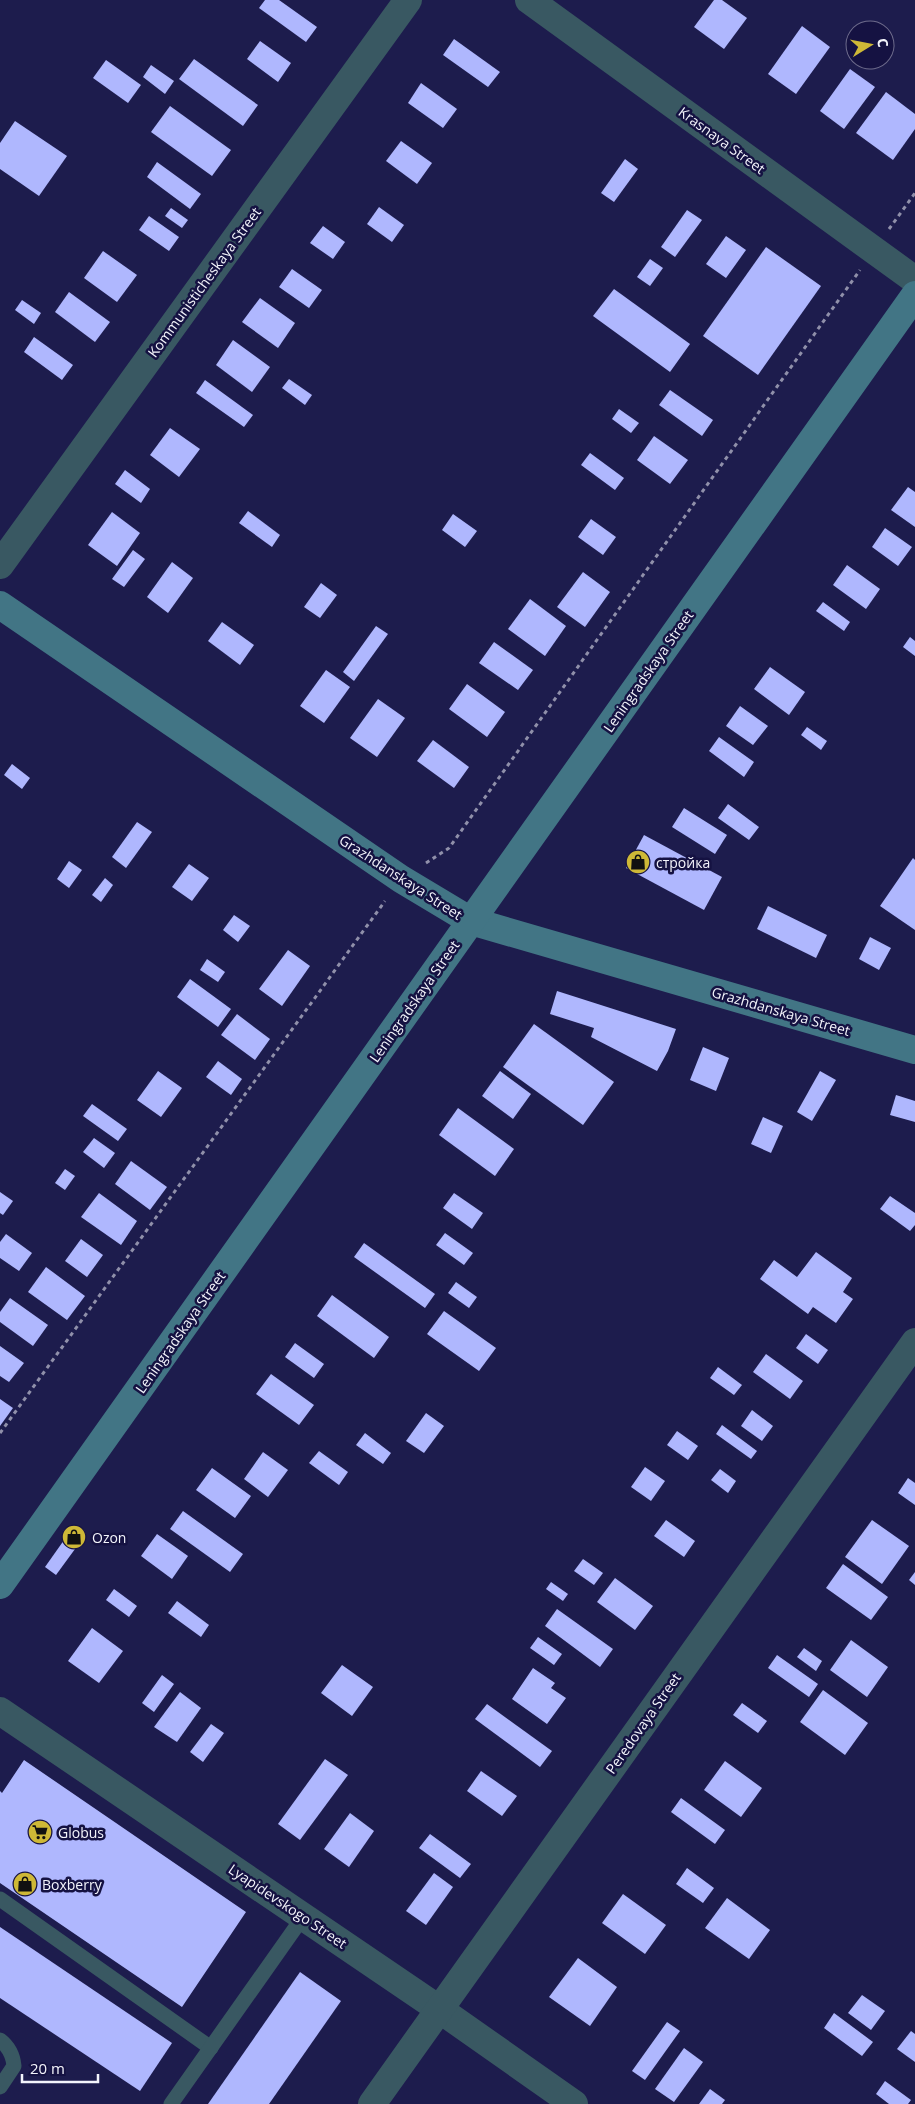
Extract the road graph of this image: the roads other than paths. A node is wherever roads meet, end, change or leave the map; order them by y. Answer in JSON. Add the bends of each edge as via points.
{"nodes":[{"id":1,"x":408,"y":0,"type":"edge"},
{"id":2,"x":529,"y":0,"type":"edge"},
{"id":3,"x":915,"y":280,"type":"edge"},
{"id":4,"x":915,"y":295,"type":"edge"},
{"id":5,"x":0,"y":565,"type":"edge"},
{"id":6,"x":0,"y":604,"type":"edge"},
{"id":7,"x":471,"y":921,"type":"junction"},
{"id":8,"x":915,"y":1050,"type":"edge"},
{"id":9,"x":915,"y":1342,"type":"edge"},
{"id":10,"x":0,"y":1585,"type":"edge"},
{"id":11,"x":0,"y":1711,"type":"edge"},
{"id":12,"x":0,"y":1900,"type":"edge"},
{"id":13,"x":303,"y":1916,"type":"junction"},
{"id":14,"x":439,"y":2009,"type":"junction"},
{"id":15,"x":0,"y":2040,"type":"edge"},
{"id":16,"x":211,"y":2048,"type":"junction"},
{"id":17,"x":0,"y":2087,"type":"edge"},
{"id":18,"x":171,"y":2104,"type":"edge"},
{"id":19,"x":372,"y":2104,"type":"edge"},
{"id":20,"x":574,"y":2104,"type":"edge"}],
"edges":[{"from":1,"to":5,"type":"street","name":"Kommunisticheskaya Street"},
{"from":2,"to":3,"type":"street","name":"Krasnaya Street"},
{"from":4,"to":7,"type":"street","name":"Leningradskaya Street"},
{"from":6,"to":7,"type":"street","name":"Grazhdanskaya Street","via":[[401,879]]},
{"from":7,"to":8,"type":"street","name":"Grazhdanskaya Street"},
{"from":7,"to":10,"type":"street","name":"Leningradskaya Street"},
{"from":9,"to":14,"type":"street","name":"Peredovaya Street"},
{"from":11,"to":13,"type":"street","name":"Lyapidevskogo Street"},
{"from":12,"to":16,"type":"lane"},
{"from":13,"to":14,"type":"street","name":"Lyapidevskogo Street"},
{"from":13,"to":16,"type":"lane"},
{"from":14,"to":19,"type":"street","name":"Peredovaya Street"},
{"from":14,"to":20,"type":"street","name":"Lyapidevskogo Street"},
{"from":15,"to":17,"type":"lane","via":[[7,2045],[14,2066]]},
{"from":16,"to":18,"type":"lane"}]}
